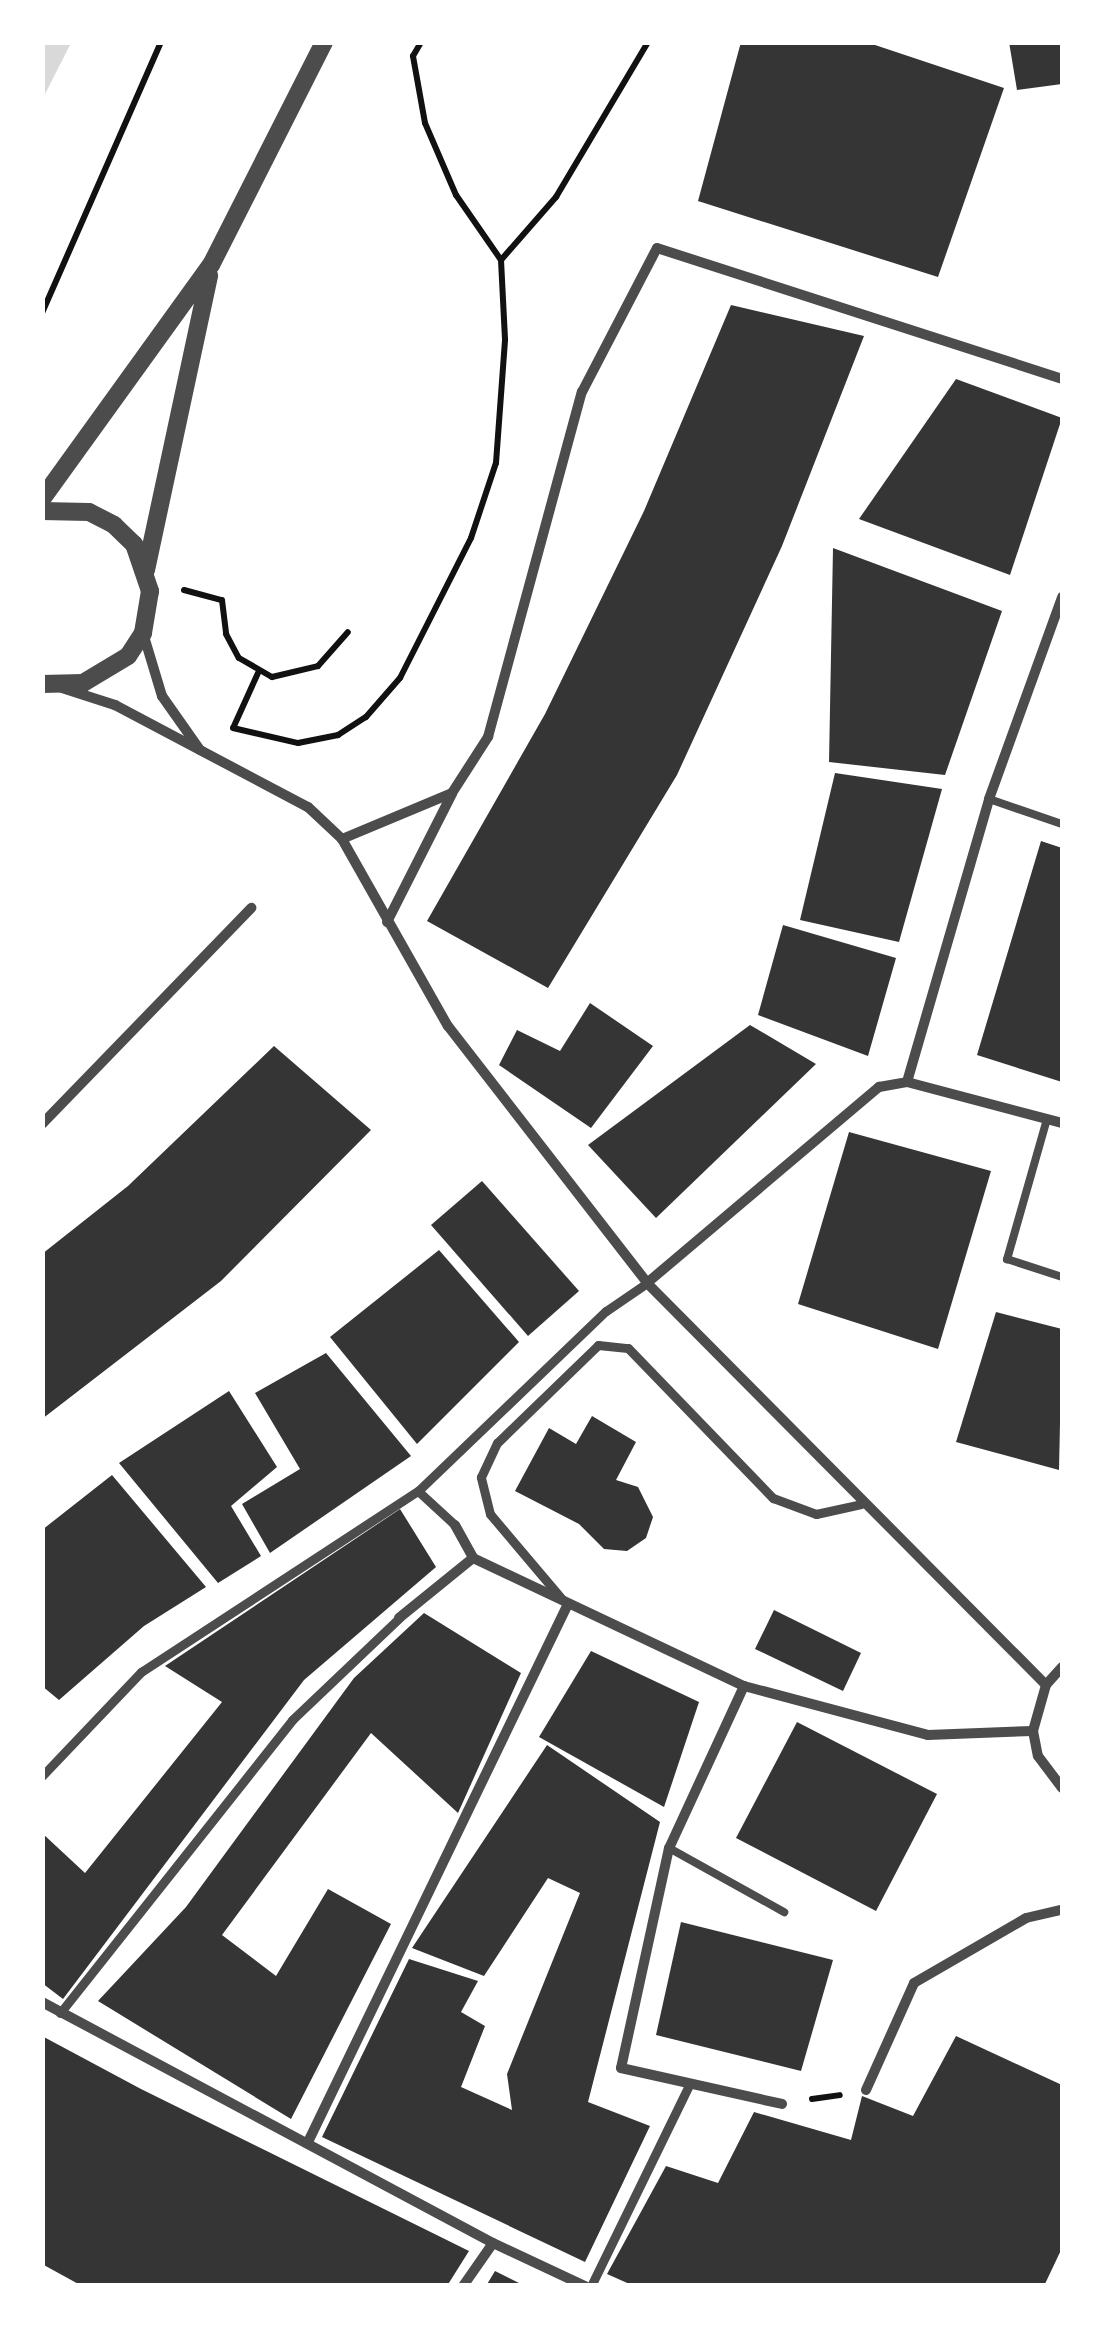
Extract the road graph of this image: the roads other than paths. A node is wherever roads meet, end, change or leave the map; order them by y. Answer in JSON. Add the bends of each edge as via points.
{"nodes":[{"id":1,"x":324,"y":42,"type":"edge"},
{"id":2,"x":211,"y":265,"type":"junction"},
{"id":3,"x":1062,"y":379,"type":"edge"},
{"id":4,"x":42,"y":500,"type":"edge"},
{"id":5,"x":42,"y":511,"type":"edge"},
{"id":6,"x":146,"y":570,"type":"junction"},
{"id":7,"x":1062,"y":596,"type":"edge"},
{"id":8,"x":142,"y":633,"type":"junction"},
{"id":9,"x":50,"y":685,"type":"edge"},
{"id":10,"x":204,"y":755,"type":"junction"},
{"id":11,"x":452,"y":793,"type":"junction"},
{"id":12,"x":988,"y":799,"type":"junction"},
{"id":13,"x":1062,"y":824,"type":"edge"},
{"id":14,"x":342,"y":839,"type":"junction"},
{"id":15,"x":250,"y":908,"type":"dead end"},
{"id":16,"x":387,"y":922,"type":"junction"},
{"id":17,"x":907,"y":1082,"type":"junction"},
{"id":18,"x":1047,"y":1119,"type":"junction"},
{"id":19,"x":1062,"y":1123,"type":"edge"},
{"id":20,"x":42,"y":1124,"type":"edge"},
{"id":21,"x":1062,"y":1277,"type":"edge"},
{"id":22,"x":647,"y":1283,"type":"junction"},
{"id":23,"x":418,"y":1491,"type":"junction"},
{"id":24,"x":861,"y":1504,"type":"junction"},
{"id":25,"x":455,"y":1525,"type":"joint"},
{"id":26,"x":473,"y":1558,"type":"junction"},
{"id":27,"x":567,"y":1606,"type":"junction"},
{"id":28,"x":399,"y":1618,"type":"joint"},
{"id":29,"x":1062,"y":1667,"type":"edge"},
{"id":30,"x":1046,"y":1685,"type":"junction"},
{"id":31,"x":744,"y":1686,"type":"junction"},
{"id":32,"x":1033,"y":1731,"type":"junction"},
{"id":33,"x":42,"y":1776,"type":"edge"},
{"id":34,"x":1062,"y":1788,"type":"edge"},
{"id":35,"x":669,"y":1848,"type":"junction"},
{"id":36,"x":1062,"y":1910,"type":"edge"},
{"id":37,"x":784,"y":1912,"type":"dead end"},
{"id":38,"x":42,"y":2002,"type":"edge"},
{"id":39,"x":60,"y":2013,"type":"junction"},
{"id":40,"x":688,"y":2086,"type":"junction"},
{"id":41,"x":866,"y":2090,"type":"road end"},
{"id":42,"x":782,"y":2104,"type":"road end"},
{"id":43,"x":308,"y":2142,"type":"junction"},
{"id":44,"x":493,"y":2243,"type":"junction"},
{"id":45,"x":464,"y":2286,"type":"edge"},
{"id":46,"x":588,"y":2286,"type":"edge"}],
"edges":[{"from":1,"to":2,"type":"street"},
{"from":2,"to":4,"type":"street"},
{"from":2,"to":6,"type":"street"},
{"from":3,"to":11,"type":"street","via":[[657,248],[582,392],[488,737]]},
{"from":5,"to":6,"type":"street","via":[[89,512],[114,525]]},
{"from":6,"to":8,"type":"street","via":[[150,602]]},
{"from":7,"to":12,"type":"street"},
{"from":8,"to":9,"type":"street","via":[[108,673]]},
{"from":8,"to":10,"type":"street","via":[[162,696]]},
{"from":9,"to":10,"type":"street","via":[[115,705]]},
{"from":10,"to":14,"type":"street","via":[[308,807]]},
{"from":11,"to":14,"type":"street"},
{"from":11,"to":16,"type":"street"},
{"from":12,"to":13,"type":"lane"},
{"from":12,"to":17,"type":"street"},
{"from":14,"to":16,"type":"street"},
{"from":15,"to":20,"type":"street"},
{"from":16,"to":22,"type":"street","via":[[448,1026]]},
{"from":17,"to":18,"type":"street"},
{"from":17,"to":22,"type":"street","via":[[879,1087]]},
{"from":18,"to":19,"type":"street"},
{"from":18,"to":21,"type":"lane","via":[[1007,1259]]},
{"from":22,"to":23,"type":"street","via":[[606,1311]]},
{"from":22,"to":24,"type":"street"},
{"from":23,"to":25,"type":"street"},
{"from":23,"to":33,"type":"street","via":[[142,1672]]},
{"from":24,"to":27,"type":"street","via":[[816,1514],[773,1498],[628,1348],[598,1345],[497,1444],[481,1477],[490,1514]]},
{"from":24,"to":30,"type":"street"},
{"from":25,"to":26,"type":"street"},
{"from":26,"to":27,"type":"street"},
{"from":26,"to":28,"type":"street"},
{"from":27,"to":31,"type":"street"},
{"from":27,"to":43,"type":"street"},
{"from":28,"to":39,"type":"street","via":[[292,1720]]},
{"from":29,"to":30,"type":"street"},
{"from":30,"to":32,"type":"street"},
{"from":31,"to":32,"type":"street","via":[[928,1735]]},
{"from":31,"to":35,"type":"street"},
{"from":32,"to":34,"type":"street","via":[[1038,1756]]},
{"from":35,"to":37,"type":"lane"},
{"from":35,"to":40,"type":"street","via":[[622,2068]]},
{"from":36,"to":41,"type":"street","via":[[1026,1918],[914,1983]]},
{"from":38,"to":39,"type":"street"},
{"from":39,"to":43,"type":"street"},
{"from":40,"to":42,"type":"street"},
{"from":40,"to":46,"type":"street"},
{"from":43,"to":44,"type":"street"},
{"from":44,"to":45,"type":"street"},
{"from":44,"to":46,"type":"street"}]}
